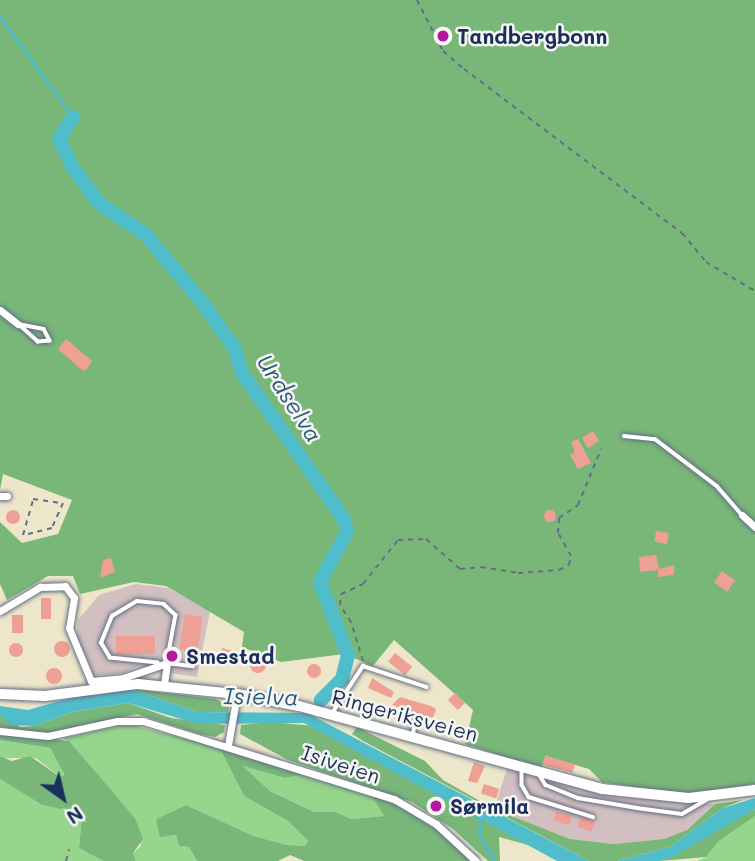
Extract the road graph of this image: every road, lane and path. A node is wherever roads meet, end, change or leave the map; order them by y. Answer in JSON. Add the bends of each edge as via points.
{"nodes":[{"id":1,"x":417,"y":0,"type":"edge"},
{"id":2,"x":755,"y":291,"type":"edge"},
{"id":3,"x":0,"y":310,"type":"edge"},
{"id":4,"x":18,"y":324,"type":"junction"},
{"id":5,"x":624,"y":436,"type":"dead end"},
{"id":6,"x":601,"y":449,"type":"dead end"},
{"id":7,"x":33,"y":499,"type":"joint"},
{"id":8,"x":742,"y":515,"type":"joint"},
{"id":9,"x":755,"y":527,"type":"edge"},
{"id":10,"x":0,"y":611,"type":"edge"},
{"id":11,"x":158,"y":663,"type":"junction"},
{"id":12,"x":167,"y":663,"type":"junction"},
{"id":13,"x":193,"y":666,"type":"dead end"},
{"id":14,"x":363,"y":666,"type":"junction"},
{"id":15,"x":164,"y":685,"type":"junction"},
{"id":16,"x":427,"y":687,"type":"dead end"},
{"id":17,"x":0,"y":694,"type":"edge"},
{"id":18,"x":237,"y":694,"type":"junction"},
{"id":19,"x":332,"y":715,"type":"junction"},
{"id":20,"x":415,"y":719,"type":"dead end"},
{"id":21,"x":0,"y":731,"type":"edge"},
{"id":22,"x":412,"y":737,"type":"junction"},
{"id":23,"x":228,"y":745,"type":"junction"},
{"id":24,"x":522,"y":768,"type":"junction"},
{"id":25,"x":538,"y":772,"type":"junction"},
{"id":26,"x":755,"y":790,"type":"edge"},
{"id":27,"x":709,"y":797,"type":"junction"},
{"id":28,"x":593,"y":817,"type":"dead end"},
{"id":29,"x":69,"y":849,"type":"dead end"},
{"id":30,"x":66,"y":861,"type":"edge"},
{"id":31,"x":476,"y":861,"type":"edge"}],
"edges":[{"from":1,"to":2,"type":"path","via":[[443,51],[682,233],[706,262]]},
{"from":3,"to":4,"type":"street"},
{"from":4,"to":4,"type":"lane","via":[[38,342],[50,341],[44,329]]},
{"from":5,"to":8,"type":"lane","via":[[655,439],[717,486]]},
{"from":6,"to":14,"type":"path","via":[[578,505],[559,517],[558,533],[571,555],[569,565],[559,570],[460,569],[426,539],[398,540],[363,584],[341,594],[340,605],[363,652]]},
{"from":7,"to":7,"type":"path","via":[[63,503],[52,528],[23,535]]},
{"from":8,"to":9,"type":"street"},
{"from":10,"to":11,"type":"street","via":[[40,587],[65,586],[74,598],[69,628],[91,681],[123,678]]},
{"from":11,"to":12,"type":"street"},
{"from":11,"to":12,"type":"lane","via":[[110,658],[101,643],[112,617],[137,601],[149,600],[173,610],[176,624]]},
{"from":12,"to":13,"type":"lane"},
{"from":12,"to":15,"type":"street"},
{"from":14,"to":16,"type":"lane"},
{"from":14,"to":19,"type":"lane"},
{"from":15,"to":17,"type":"main road","name":"Ringeriksveien","via":[[45,696]]},
{"from":15,"to":18,"type":"main road","name":"Ringeriksveien"},
{"from":18,"to":19,"type":"main road","name":"Ringeriksveien"},
{"from":18,"to":23,"type":"street"},
{"from":19,"to":22,"type":"main road","name":"Ringeriksveien"},
{"from":20,"to":22,"type":"lane"},
{"from":21,"to":23,"type":"street","name":"Isiveien","via":[[48,736],[134,720]]},
{"from":22,"to":24,"type":"main road","name":"Ringeriksveien"},
{"from":23,"to":31,"type":"street","name":"Isiveien","via":[[394,799],[436,824]]},
{"from":24,"to":25,"type":"main road","name":"Ringeriksveien"},
{"from":24,"to":28,"type":"lane","via":[[522,785],[529,797]]},
{"from":25,"to":27,"type":"main road","name":"Ringeriksveien","via":[[632,794]]},
{"from":25,"to":27,"type":"lane","via":[[546,785],[578,797],[637,808],[682,814],[696,810]]},
{"from":26,"to":27,"type":"main road","name":"Ringeriksveien"},
{"from":29,"to":30,"type":"path"}]}
